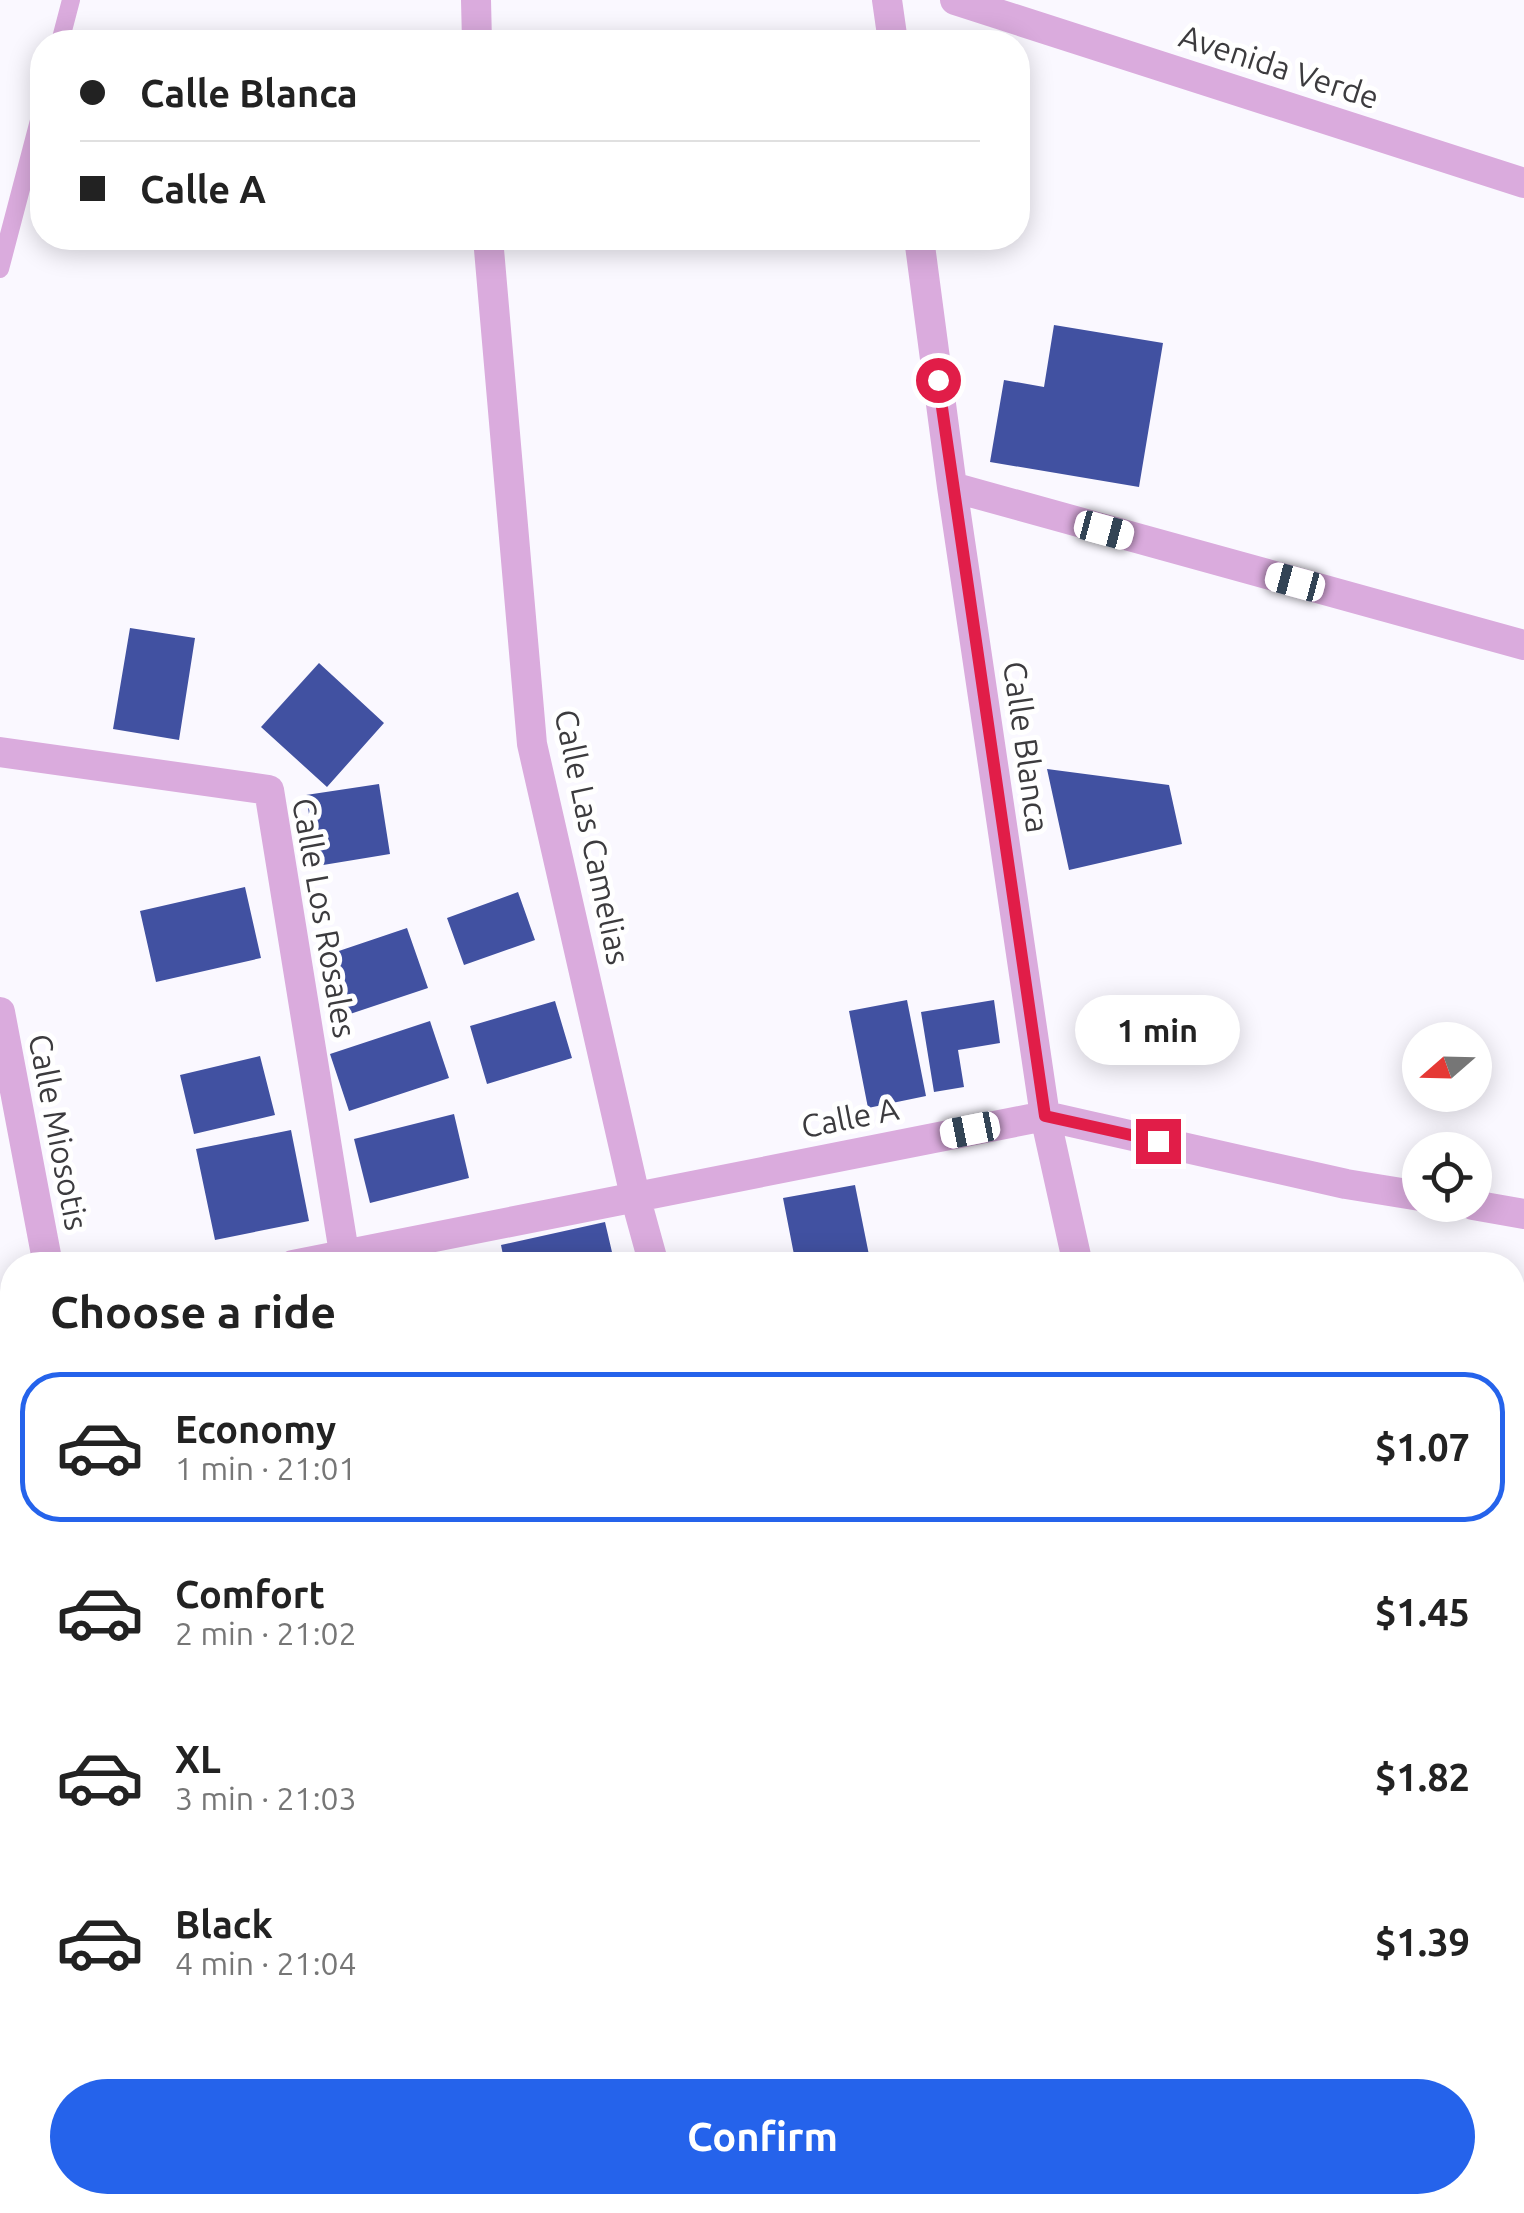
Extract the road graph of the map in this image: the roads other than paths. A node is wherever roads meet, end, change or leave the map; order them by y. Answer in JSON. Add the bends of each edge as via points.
{"nodes":[{"id":1,"x":71,"y":0,"type":"edge"},
{"id":2,"x":476,"y":0,"type":"edge"},
{"id":3,"x":887,"y":0,"type":"edge"},
{"id":4,"x":956,"y":0,"type":"edge"},
{"id":5,"x":63,"y":30,"type":"edge"},
{"id":6,"x":477,"y":30,"type":"edge"},
{"id":7,"x":891,"y":30,"type":"edge"},
{"id":8,"x":30,"y":155,"type":"edge"},
{"id":9,"x":1524,"y":183,"type":"edge"},
{"id":10,"x":489,"y":250,"type":"edge"},
{"id":11,"x":921,"y":250,"type":"edge"},
{"id":12,"x":0,"y":269,"type":"edge"},
{"id":13,"x":952,"y":488,"type":"junction"},
{"id":14,"x":1524,"y":645,"type":"edge"},
{"id":15,"x":0,"y":752,"type":"edge"},
{"id":16,"x":0,"y":1012,"type":"edge"},
{"id":17,"x":1045,"y":1116,"type":"junction"},
{"id":18,"x":1402,"y":1193,"type":"edge"},
{"id":19,"x":636,"y":1196,"type":"junction"},
{"id":20,"x":1492,"y":1208,"type":"edge"},
{"id":21,"x":1524,"y":1214,"type":"edge"},
{"id":22,"x":46,"y":1252,"type":"edge"},
{"id":23,"x":344,"y":1252,"type":"edge"},
{"id":24,"x":381,"y":1252,"type":"edge"},
{"id":25,"x":651,"y":1252,"type":"edge"},
{"id":26,"x":1075,"y":1252,"type":"edge"}],
"edges":[{"from":1,"to":5,"type":"lane"},
{"from":2,"to":6,"type":"street"},
{"from":3,"to":7,"type":"street"},
{"from":4,"to":9,"type":"street","name":"Avenida Verde"},
{"from":8,"to":12,"type":"lane"},
{"from":10,"to":19,"type":"street","name":"Calle Las Camelias","via":[[532,744]]},
{"from":11,"to":13,"type":"street","name":"Calle Blanca"},
{"from":13,"to":14,"type":"street"},
{"from":13,"to":17,"type":"street","name":"Calle Blanca"},
{"from":15,"to":23,"type":"street","name":"Calle Los Rosales","via":[[269,790]]},
{"from":16,"to":22,"type":"street","name":"Calle Miosotis"},
{"from":17,"to":18,"type":"street","name":"Calle A"},
{"from":17,"to":19,"type":"street","name":"Calle A"},
{"from":17,"to":26,"type":"street","name":"Calle Blanca"},
{"from":19,"to":24,"type":"street","name":"Calle A"},
{"from":19,"to":25,"type":"street","name":"Calle Las Camelias"},
{"from":20,"to":21,"type":"street"}]}
